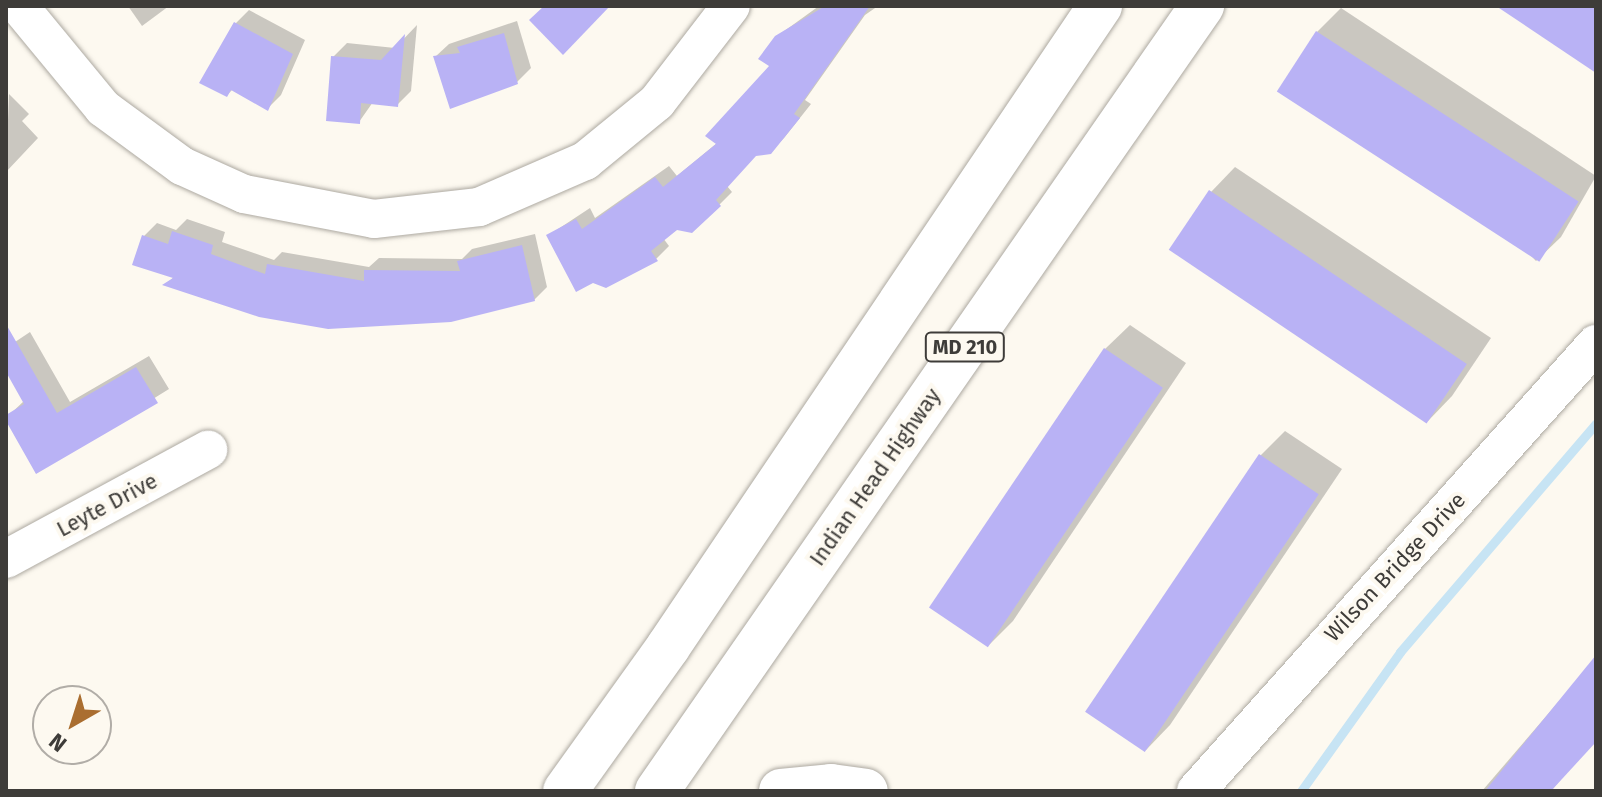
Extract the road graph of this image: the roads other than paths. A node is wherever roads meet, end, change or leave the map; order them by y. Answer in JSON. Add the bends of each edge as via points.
{"nodes":[{"id":1,"x":19,"y":6,"type":"edge"},
{"id":2,"x":731,"y":6,"type":"edge"},
{"id":3,"x":1100,"y":6,"type":"edge"},
{"id":4,"x":1202,"y":6,"type":"edge"},
{"id":5,"x":1596,"y":344,"type":"edge"},
{"id":6,"x":208,"y":450,"type":"dead end"},
{"id":7,"x":6,"y":559,"type":"edge"},
{"id":8,"x":565,"y":791,"type":"edge"},
{"id":9,"x":657,"y":791,"type":"edge"},
{"id":10,"x":781,"y":791,"type":"edge"},
{"id":11,"x":866,"y":791,"type":"edge"},
{"id":12,"x":1196,"y":791,"type":"edge"}],
"edges":[{"from":1,"to":2,"type":"street","via":[[103,108],[182,166],[257,197],[374,219],[479,207],[585,161],[657,102]]},
{"from":3,"to":8,"type":"highway","via":[[668,647]]},
{"from":4,"to":9,"type":"highway","name":"Indian Head Highway","number":"MD 210"},
{"from":5,"to":12,"type":"street","name":"Wilson Bridge Drive"},
{"from":6,"to":7,"type":"street","name":"Leyte Drive"},
{"from":10,"to":11,"type":"highway","via":[[831,786]]}]}
